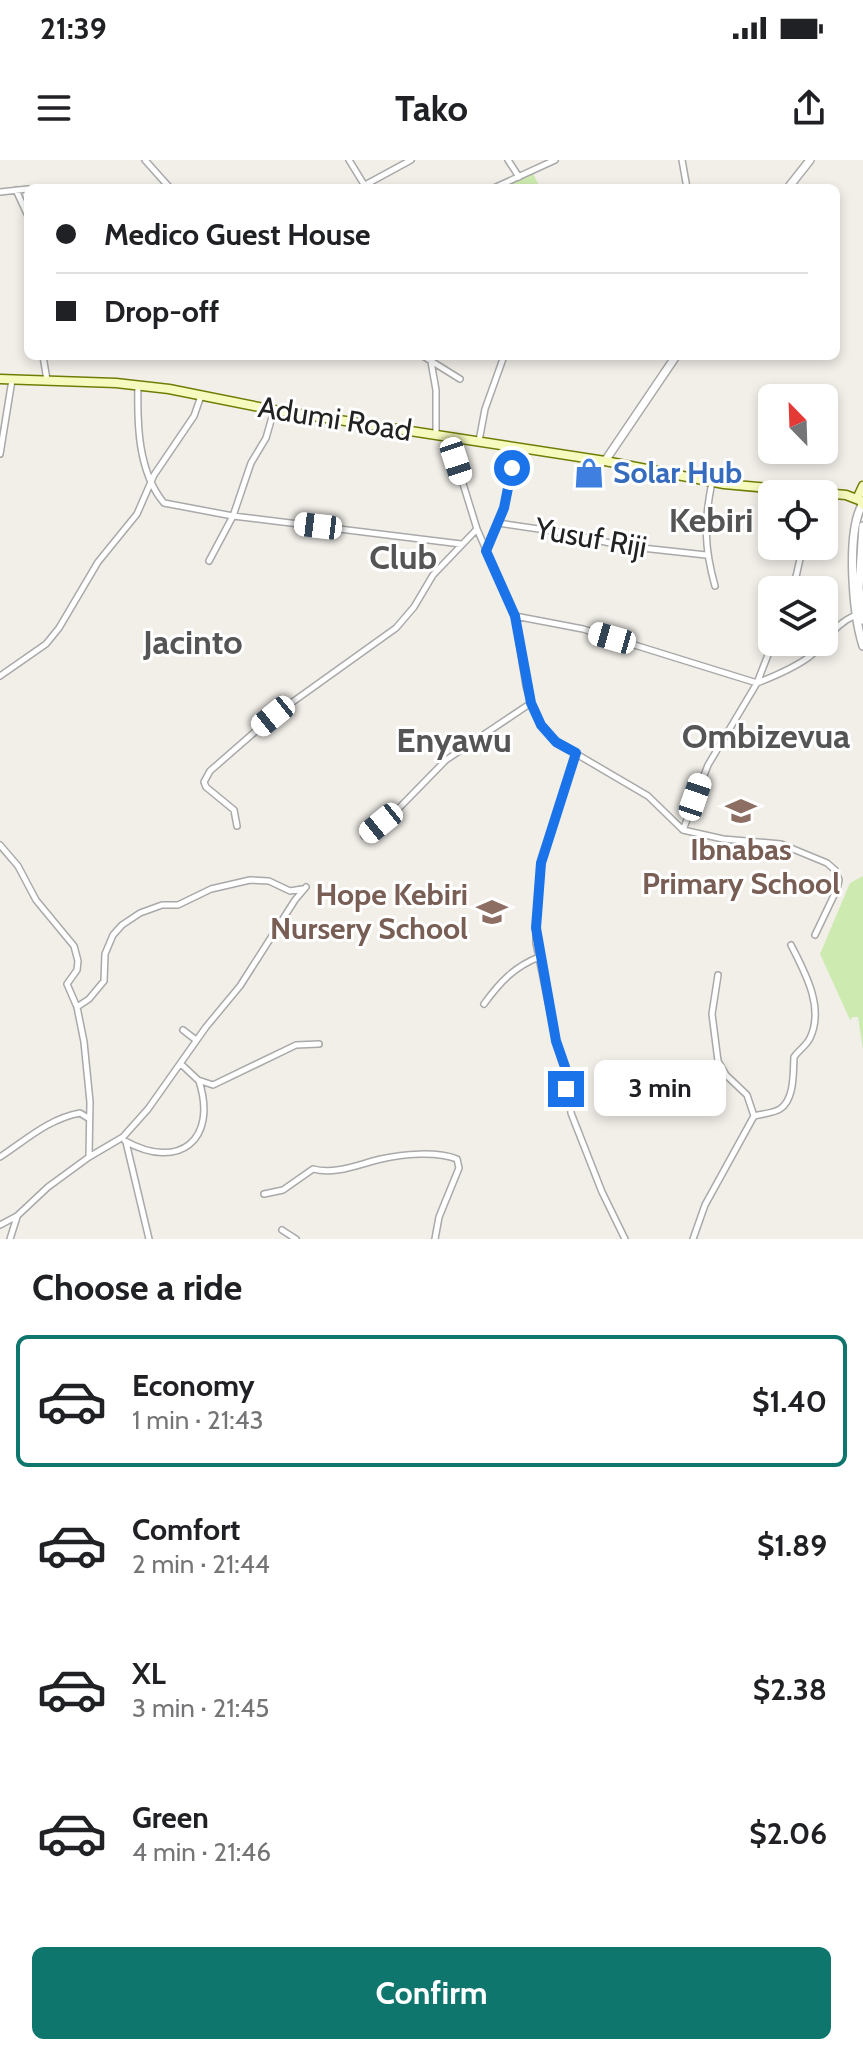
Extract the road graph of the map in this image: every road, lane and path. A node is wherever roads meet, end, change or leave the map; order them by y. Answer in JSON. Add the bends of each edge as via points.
{"nodes":[{"id":1,"x":145,"y":160,"type":"edge"},
{"id":2,"x":349,"y":160,"type":"edge"},
{"id":3,"x":411,"y":160,"type":"edge"},
{"id":4,"x":508,"y":160,"type":"edge"},
{"id":5,"x":555,"y":160,"type":"edge"},
{"id":6,"x":682,"y":160,"type":"edge"},
{"id":7,"x":810,"y":160,"type":"edge"},
{"id":8,"x":519,"y":177,"type":"junction"},
{"id":9,"x":166,"y":184,"type":"edge"},
{"id":10,"x":364,"y":184,"type":"edge"},
{"id":11,"x":371,"y":184,"type":"edge"},
{"id":12,"x":503,"y":184,"type":"edge"},
{"id":13,"x":686,"y":184,"type":"edge"},
{"id":14,"x":791,"y":184,"type":"edge"},
{"id":15,"x":24,"y":189,"type":"edge"},
{"id":16,"x":16,"y":190,"type":"junction"},
{"id":17,"x":0,"y":192,"type":"edge"},
{"id":18,"x":24,"y":207,"type":"edge"},
{"id":19,"x":44,"y":360,"type":"edge"},
{"id":20,"x":430,"y":360,"type":"edge"},
{"id":21,"x":432,"y":360,"type":"edge"},
{"id":22,"x":503,"y":360,"type":"edge"},
{"id":23,"x":673,"y":360,"type":"edge"},
{"id":24,"x":0,"y":379,"type":"edge"},
{"id":25,"x":460,"y":379,"type":"dead end"},
{"id":26,"x":12,"y":380,"type":"junction"},
{"id":27,"x":47,"y":381,"type":"junction"},
{"id":28,"x":138,"y":385,"type":"junction"},
{"id":29,"x":202,"y":395,"type":"junction"},
{"id":30,"x":274,"y":410,"type":"junction"},
{"id":31,"x":436,"y":435,"type":"junction"},
{"id":32,"x":453,"y":438,"type":"junction"},
{"id":33,"x":478,"y":442,"type":"junction"},
{"id":34,"x":514,"y":447,"type":"junction"},
{"id":35,"x":0,"y":454,"type":"edge"},
{"id":36,"x":605,"y":461,"type":"junction"},
{"id":37,"x":712,"y":482,"type":"junction"},
{"id":38,"x":151,"y":483,"type":"junction"},
{"id":39,"x":758,"y":488,"type":"edge"},
{"id":40,"x":838,"y":495,"type":"edge"},
{"id":41,"x":861,"y":498,"type":"edge"},
{"id":42,"x":233,"y":516,"type":"junction"},
{"id":43,"x":498,"y":523,"type":"junction"},
{"id":44,"x":863,"y":526,"type":"edge"},
{"id":45,"x":477,"y":529,"type":"junction"},
{"id":46,"x":462,"y":545,"type":"junction"},
{"id":47,"x":486,"y":551,"type":"junction"},
{"id":48,"x":706,"y":555,"type":"junction"},
{"id":49,"x":209,"y":561,"type":"dead end"},
{"id":50,"x":715,"y":586,"type":"dead end"},
{"id":51,"x":515,"y":616,"type":"junction"},
{"id":52,"x":861,"y":616,"type":"edge"},
{"id":53,"x":863,"y":646,"type":"edge"},
{"id":54,"x":768,"y":656,"type":"edge"},
{"id":55,"x":0,"y":676,"type":"edge"},
{"id":56,"x":757,"y":683,"type":"junction"},
{"id":57,"x":531,"y":703,"type":"junction"},
{"id":58,"x":576,"y":753,"type":"junction"},
{"id":59,"x":237,"y":826,"type":"dead end"},
{"id":60,"x":683,"y":830,"type":"junction"},
{"id":61,"x":364,"y":836,"type":"dead end"},
{"id":62,"x":0,"y":845,"type":"edge"},
{"id":63,"x":815,"y":935,"type":"dead end"},
{"id":64,"x":791,"y":945,"type":"dead end"},
{"id":65,"x":539,"y":957,"type":"junction"},
{"id":66,"x":718,"y":975,"type":"dead end"},
{"id":67,"x":484,"y":1004,"type":"dead end"},
{"id":68,"x":77,"y":1007,"type":"junction"},
{"id":69,"x":183,"y":1030,"type":"dead end"},
{"id":70,"x":196,"y":1040,"type":"junction"},
{"id":71,"x":319,"y":1044,"type":"dead end"},
{"id":72,"x":181,"y":1064,"type":"junction"},
{"id":73,"x":198,"y":1080,"type":"junction"},
{"id":74,"x":754,"y":1116,"type":"junction"},
{"id":75,"x":89,"y":1119,"type":"junction"},
{"id":76,"x":124,"y":1139,"type":"junction"},
{"id":77,"x":0,"y":1157,"type":"edge"},
{"id":78,"x":89,"y":1157,"type":"junction"},
{"id":79,"x":264,"y":1194,"type":"dead end"},
{"id":80,"x":17,"y":1216,"type":"junction"},
{"id":81,"x":0,"y":1225,"type":"edge"},
{"id":82,"x":282,"y":1230,"type":"dead end"},
{"id":83,"x":10,"y":1239,"type":"edge"},
{"id":84,"x":149,"y":1239,"type":"edge"},
{"id":85,"x":296,"y":1239,"type":"edge"},
{"id":86,"x":435,"y":1239,"type":"edge"},
{"id":87,"x":625,"y":1239,"type":"edge"},
{"id":88,"x":693,"y":1239,"type":"edge"}],
"edges":[{"from":1,"to":9,"type":"street"},
{"from":2,"to":10,"type":"street"},
{"from":3,"to":11,"type":"street"},
{"from":4,"to":8,"type":"street"},
{"from":5,"to":8,"type":"street"},
{"from":6,"to":13,"type":"street"},
{"from":7,"to":14,"type":"street"},
{"from":8,"to":12,"type":"street"},
{"from":15,"to":16,"type":"street"},
{"from":16,"to":17,"type":"street"},
{"from":16,"to":18,"type":"street"},
{"from":19,"to":27,"type":"street"},
{"from":20,"to":31,"type":"street"},
{"from":21,"to":25,"type":"street"},
{"from":22,"to":33,"type":"street"},
{"from":23,"to":36,"type":"street"},
{"from":24,"to":26,"type":"main road","name":"Adumi Road"},
{"from":26,"to":27,"type":"main road","name":"Adumi Road"},
{"from":26,"to":35,"type":"street"},
{"from":27,"to":28,"type":"main road","name":"Adumi Road"},
{"from":28,"to":29,"type":"main road","name":"Adumi Road"},
{"from":28,"to":38,"type":"street","via":[[138,422]]},
{"from":29,"to":30,"type":"main road","name":"Adumi Road"},
{"from":29,"to":38,"type":"street"},
{"from":30,"to":31,"type":"main road","name":"Adumi Road"},
{"from":30,"to":42,"type":"street"},
{"from":31,"to":32,"type":"main road","name":"Adumi Road"},
{"from":32,"to":33,"type":"main road","name":"Adumi Road"},
{"from":32,"to":45,"type":"street"},
{"from":33,"to":34,"type":"main road","name":"Adumi Road"},
{"from":34,"to":36,"type":"main road","name":"Adumi Road"},
{"from":34,"to":43,"type":"street"},
{"from":36,"to":37,"type":"main road","name":"Adumi Road"},
{"from":37,"to":39,"type":"main road","name":"Adumi Road"},
{"from":37,"to":48,"type":"street","via":[[705,516]]},
{"from":38,"to":42,"type":"street","via":[[164,503]]},
{"from":38,"to":55,"type":"street","via":[[137,514],[98,562],[59,628],[46,644]]},
{"from":40,"to":41,"type":"main road","name":"Adumi Road"},
{"from":41,"to":52,"type":"street","via":[[853,590]]},
{"from":42,"to":46,"type":"street"},
{"from":42,"to":49,"type":"street"},
{"from":43,"to":47,"type":"street"},
{"from":43,"to":48,"type":"street","name":"Yusuf Riji"},
{"from":44,"to":52,"type":"street"},
{"from":45,"to":46,"type":"street"},
{"from":45,"to":47,"type":"street"},
{"from":46,"to":59,"type":"street","via":[[433,575],[396,628],[273,716],[210,771],[206,787],[234,810]]},
{"from":47,"to":51,"type":"street"},
{"from":48,"to":50,"type":"street"},
{"from":51,"to":56,"type":"street","via":[[583,629]]},
{"from":51,"to":57,"type":"street"},
{"from":52,"to":53,"type":"street"},
{"from":52,"to":56,"type":"street","via":[[837,624],[806,659]]},
{"from":54,"to":56,"type":"street"},
{"from":56,"to":60,"type":"street","via":[[708,765]]},
{"from":57,"to":58,"type":"street","via":[[556,742]]},
{"from":57,"to":61,"type":"street","via":[[446,760]]},
{"from":58,"to":60,"type":"street","via":[[648,796]]},
{"from":58,"to":65,"type":"street","via":[[539,872]]},
{"from":60,"to":63,"type":"street","via":[[781,844],[827,863],[837,875],[837,889]]},
{"from":62,"to":68,"type":"street","via":[[74,946],[77,970],[67,984]]},
{"from":64,"to":74,"type":"street","via":[[814,999],[813,1029],[794,1057],[788,1098],[780,1109]]},
{"from":65,"to":67,"type":"street","via":[[506,975]]},
{"from":65,"to":87,"type":"street","via":[[571,1113]]},
{"from":66,"to":74,"type":"street","via":[[712,1014],[718,1061],[747,1095]]},
{"from":68,"to":70,"type":"street","via":[[104,981],[105,954],[113,935],[140,913],[250,880],[269,881],[290,891],[306,887],[240,986]]},
{"from":68,"to":75,"type":"street"},
{"from":69,"to":70,"type":"street"},
{"from":70,"to":72,"type":"street"},
{"from":71,"to":73,"type":"street","via":[[296,1045],[221,1082]]},
{"from":72,"to":73,"type":"street"},
{"from":72,"to":76,"type":"street"},
{"from":73,"to":76,"type":"street","via":[[206,1107],[193,1144],[149,1153]]},
{"from":74,"to":88,"type":"street","via":[[705,1205]]},
{"from":75,"to":77,"type":"street","via":[[80,1113],[62,1117]]},
{"from":75,"to":78,"type":"street"},
{"from":76,"to":78,"type":"street"},
{"from":76,"to":84,"type":"street"},
{"from":78,"to":80,"type":"street"},
{"from":79,"to":86,"type":"street","via":[[283,1190],[313,1169],[330,1171],[392,1157],[453,1157],[459,1168]]},
{"from":80,"to":81,"type":"street"},
{"from":80,"to":83,"type":"street"},
{"from":82,"to":85,"type":"street"}]}
